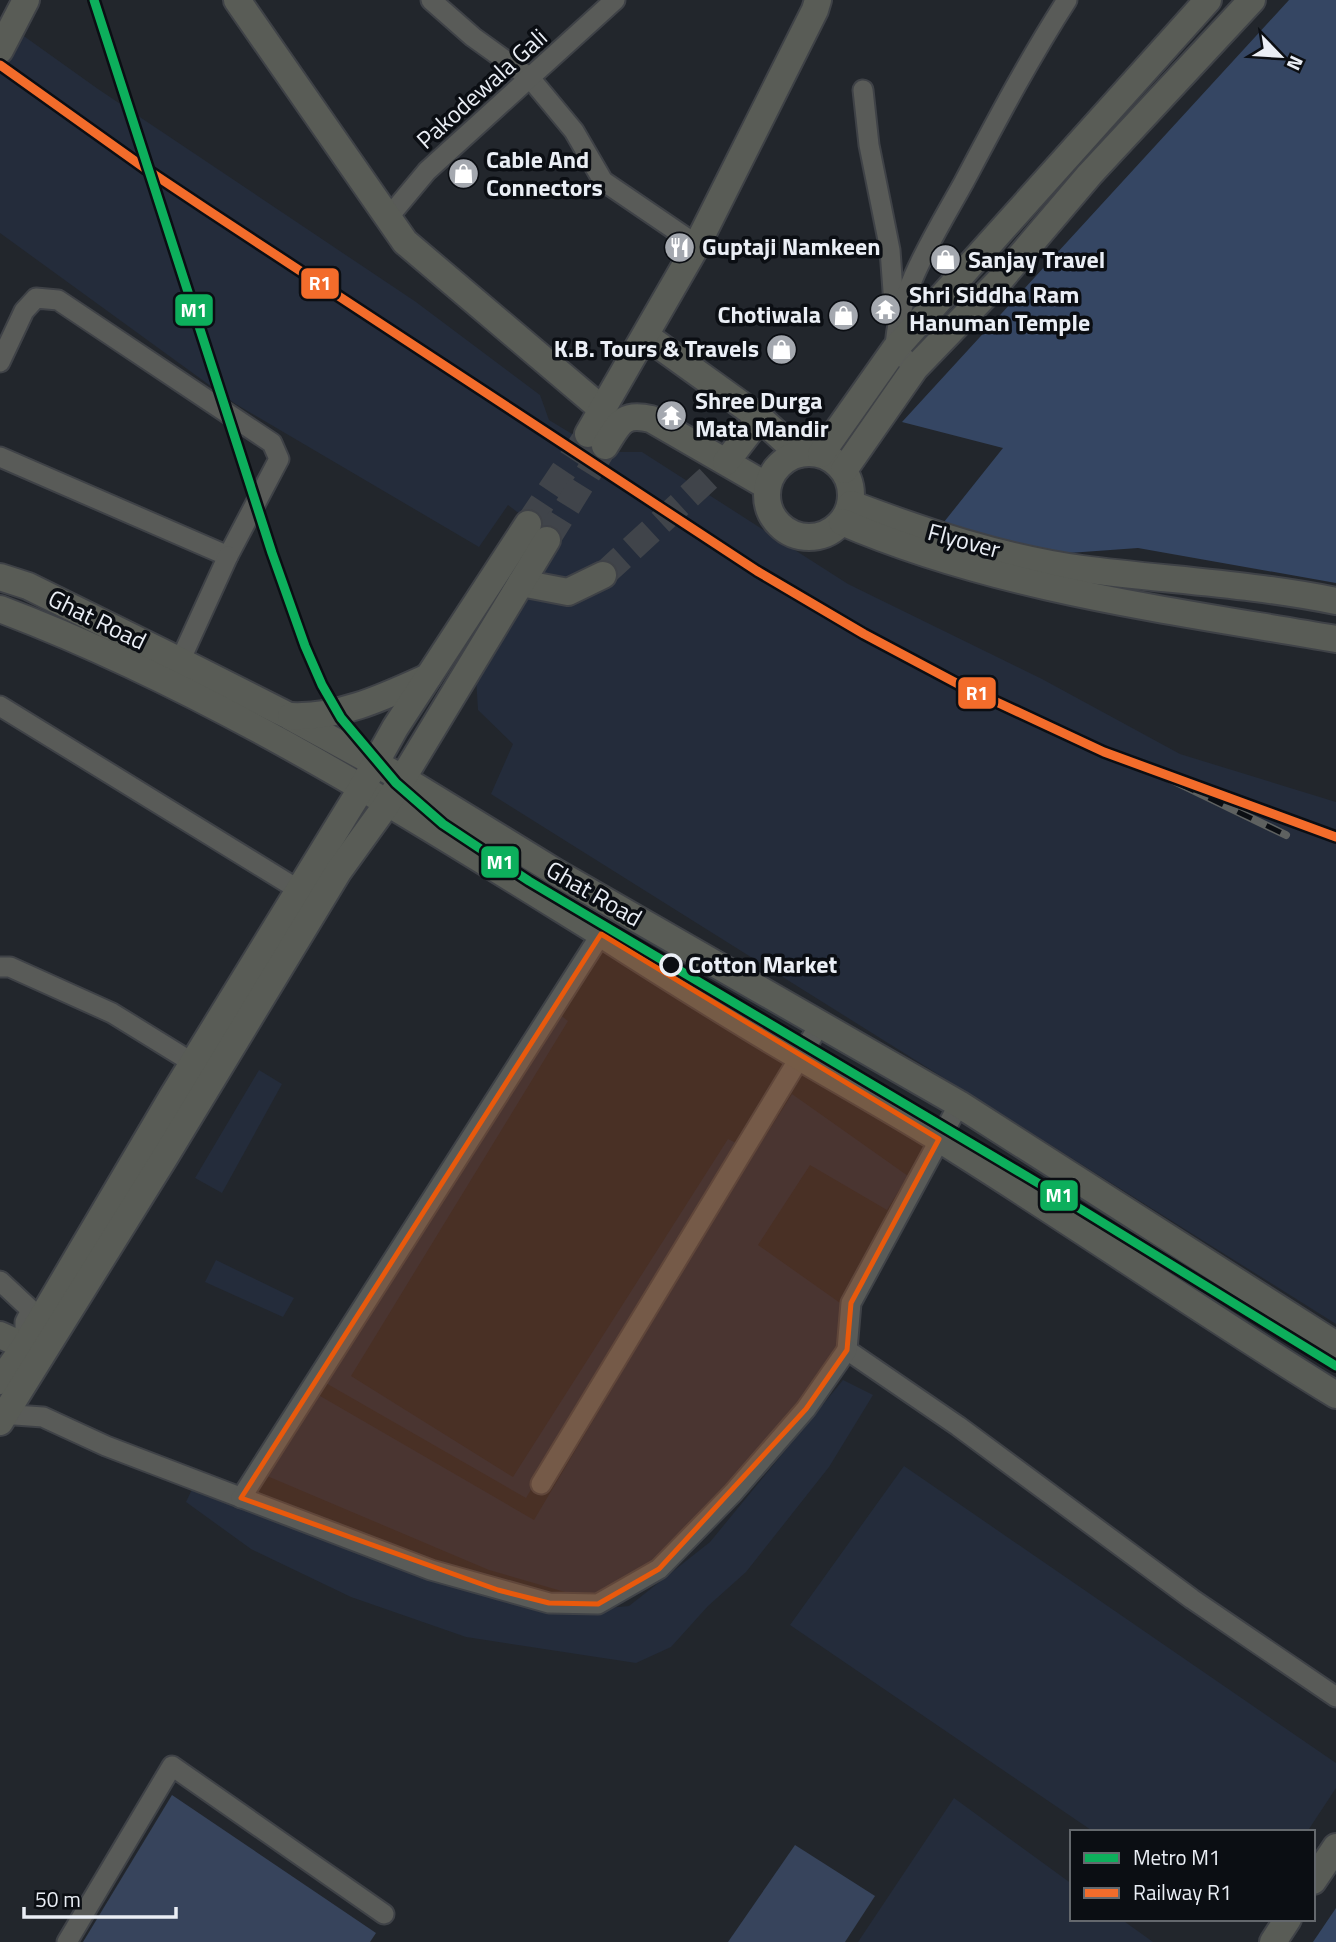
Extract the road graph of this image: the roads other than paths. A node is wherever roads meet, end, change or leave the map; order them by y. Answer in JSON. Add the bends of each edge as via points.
{"nodes":[{"id":1,"x":26,"y":0,"type":"edge"},
{"id":2,"x":431,"y":0,"type":"edge"},
{"id":3,"x":615,"y":0,"type":"edge"},
{"id":4,"x":818,"y":0,"type":"edge"},
{"id":5,"x":1067,"y":0,"type":"edge"},
{"id":6,"x":1208,"y":0,"type":"edge"},
{"id":7,"x":1252,"y":0,"type":"edge"},
{"id":8,"x":240,"y":1,"type":"edge"},
{"id":9,"x":0,"y":50,"type":"edge"},
{"id":10,"x":530,"y":78,"type":"junction"},
{"id":11,"x":863,"y":90,"type":"dead end"},
{"id":12,"x":387,"y":219,"type":"junction"},
{"id":13,"x":697,"y":244,"type":"junction"},
{"id":14,"x":646,"y":336,"type":"junction"},
{"id":15,"x":895,"y":338,"type":"junction"},
{"id":16,"x":0,"y":362,"type":"edge"},
{"id":17,"x":915,"y":368,"type":"junction"},
{"id":18,"x":612,"y":415,"type":"junction"},
{"id":19,"x":760,"y":418,"type":"junction"},
{"id":20,"x":596,"y":440,"type":"tunnel mouth"},
{"id":21,"x":810,"y":454,"type":"junction"},
{"id":22,"x":0,"y":457,"type":"edge"},
{"id":23,"x":726,"y":462,"type":"junction"},
{"id":24,"x":844,"y":470,"type":"junction"},
{"id":25,"x":768,"y":486,"type":"junction"},
{"id":26,"x":853,"y":512,"type":"junction"},
{"id":27,"x":228,"y":556,"type":"junction"},
{"id":28,"x":603,"y":575,"type":"tunnel mouth"},
{"id":29,"x":0,"y":577,"type":"edge"},
{"id":30,"x":521,"y":583,"type":"junction"},
{"id":31,"x":1336,"y":601,"type":"edge"},
{"id":32,"x":0,"y":609,"type":"edge"},
{"id":33,"x":1336,"y":639,"type":"edge"},
{"id":34,"x":180,"y":661,"type":"junction"},
{"id":35,"x":428,"y":677,"type":"junction"},
{"id":36,"x":0,"y":706,"type":"edge"},
{"id":37,"x":289,"y":716,"type":"junction"},
{"id":38,"x":376,"y":764,"type":"junction"},
{"id":39,"x":402,"y":778,"type":"junction"},
{"id":40,"x":361,"y":789,"type":"junction"},
{"id":41,"x":387,"y":804,"type":"junction"},
{"id":42,"x":299,"y":890,"type":"junction"},
{"id":43,"x":657,"y":930,"type":"junction"},
{"id":44,"x":601,"y":934,"type":"junction"},
{"id":45,"x":642,"y":960,"type":"junction"},
{"id":46,"x":0,"y":967,"type":"edge"},
{"id":47,"x":748,"y":983,"type":"junction"},
{"id":48,"x":243,"y":1005,"type":"junction"},
{"id":49,"x":727,"y":1013,"type":"junction"},
{"id":50,"x":820,"y":1024,"type":"junction"},
{"id":51,"x":800,"y":1055,"type":"junction"},
{"id":52,"x":193,"y":1063,"type":"junction"},
{"id":53,"x":959,"y":1104,"type":"junction"},
{"id":54,"x":939,"y":1139,"type":"junction"},
{"id":55,"x":0,"y":1281,"type":"edge"},
{"id":56,"x":0,"y":1335,"type":"edge"},
{"id":57,"x":1329,"y":1339,"type":"edge"},
{"id":58,"x":34,"y":1350,"type":"junction"},
{"id":59,"x":847,"y":1350,"type":"junction"},
{"id":60,"x":1298,"y":1372,"type":"junction"},
{"id":61,"x":0,"y":1381,"type":"edge"},
{"id":62,"x":1336,"y":1395,"type":"edge"},
{"id":63,"x":2,"y":1416,"type":"edge"},
{"id":64,"x":541,"y":1485,"type":"dead end"},
{"id":65,"x":241,"y":1498,"type":"junction"},
{"id":66,"x":1336,"y":1697,"type":"edge"},
{"id":67,"x":1336,"y":1847,"type":"edge"},
{"id":68,"x":1315,"y":1878,"type":"edge"},
{"id":69,"x":384,"y":1914,"type":"dead end"},
{"id":70,"x":1287,"y":1921,"type":"edge"},
{"id":71,"x":67,"y":1942,"type":"edge"},
{"id":72,"x":1273,"y":1942,"type":"edge"}],
"edges":[{"from":1,"to":9,"type":"main road"},
{"from":2,"to":10,"type":"street"},
{"from":3,"to":10,"type":"street","name":"Pakodewala Gali"},
{"from":4,"to":13,"type":"main road"},
{"from":5,"to":15,"type":"street","via":[[1032,55],[919,265]]},
{"from":6,"to":15,"type":"main road"},
{"from":7,"to":17,"type":"main road"},
{"from":8,"to":12,"type":"main road"},
{"from":10,"to":12,"type":"street","name":"Pakodewala Gali","via":[[427,171]]},
{"from":10,"to":13,"type":"street","via":[[574,131],[603,181]]},
{"from":11,"to":15,"type":"street","via":[[890,250]]},
{"from":12,"to":18,"type":"main road","via":[[405,242]]},
{"from":13,"to":14,"type":"main road"},
{"from":14,"to":18,"type":"main road"},
{"from":14,"to":19,"type":"main road"},
{"from":15,"to":17,"type":"street"},
{"from":15,"to":21,"type":"main road"},
{"from":16,"to":27,"type":"street","via":[[24,311],[36,298],[58,300],[272,443],[279,459]]},
{"from":17,"to":24,"type":"main road"},
{"from":18,"to":20,"type":"main road"},
{"from":18,"to":23,"type":"main road","via":[[651,419]]},
{"from":19,"to":21,"type":"main road"},
{"from":19,"to":23,"type":"main road"},
{"from":21,"to":24,"type":"main road","via":[[834,460]]},
{"from":21,"to":25,"type":"main road","via":[[779,465]]},
{"from":22,"to":27,"type":"street"},
{"from":23,"to":25,"type":"main road"},
{"from":24,"to":26,"type":"main road"},
{"from":25,"to":26,"type":"main road","via":[[771,514],[790,533],[804,538],[831,532]]},
{"from":26,"to":31,"type":"main road","name":"Flyover","via":[[959,542],[1080,568]]},
{"from":26,"to":33,"type":"main road","via":[[886,541],[1052,589]]},
{"from":27,"to":34,"type":"street"},
{"from":28,"to":30,"type":"main road","via":[[568,592]]},
{"from":29,"to":34,"type":"main road","name":"Ghat Road","via":[[28,586]]},
{"from":30,"to":35,"type":"main road","via":[[538,532]]},
{"from":30,"to":39,"type":"main road"},
{"from":32,"to":40,"type":"main road","name":"Ghat Road","via":[[168,684]]},
{"from":34,"to":37,"type":"main road","name":"Ghat Road"},
{"from":35,"to":37,"type":"main road","via":[[362,705],[316,717]]},
{"from":35,"to":38,"type":"main road"},
{"from":36,"to":42,"type":"street"},
{"from":37,"to":38,"type":"main road","name":"Ghat Road"},
{"from":38,"to":39,"type":"main road","name":"Ghat Road"},
{"from":38,"to":40,"type":"main road"},
{"from":39,"to":41,"type":"main road"},
{"from":39,"to":43,"type":"main road","name":"Ghat Road"},
{"from":40,"to":41,"type":"main road","name":"Ghat Road"},
{"from":40,"to":42,"type":"main road"},
{"from":41,"to":44,"type":"main road","name":"Ghat Road"},
{"from":41,"to":48,"type":"main road"},
{"from":42,"to":48,"type":"main road"},
{"from":43,"to":45,"type":"main road"},
{"from":43,"to":47,"type":"main road","name":"Ghat Road"},
{"from":44,"to":45,"type":"main road","name":"Ghat Road"},
{"from":44,"to":65,"type":"street"},
{"from":45,"to":49,"type":"main road","name":"Ghat Road"},
{"from":46,"to":52,"type":"street","via":[[10,967],[112,1013]]},
{"from":47,"to":49,"type":"main road"},
{"from":47,"to":50,"type":"main road","name":"Ghat Road"},
{"from":48,"to":52,"type":"main road"},
{"from":48,"to":58,"type":"main road"},
{"from":49,"to":51,"type":"main road","name":"Ghat Road"},
{"from":50,"to":51,"type":"street"},
{"from":50,"to":53,"type":"main road","name":"Ghat Road"},
{"from":51,"to":54,"type":"main road","name":"Ghat Road"},
{"from":51,"to":64,"type":"street"},
{"from":52,"to":58,"type":"main road"},
{"from":53,"to":54,"type":"street"},
{"from":53,"to":57,"type":"main road","name":"Ghat Road"},
{"from":54,"to":59,"type":"street","via":[[851,1303]]},
{"from":54,"to":60,"type":"main road","name":"Ghat Road"},
{"from":55,"to":58,"type":"street","via":[[31,1310],[25,1322]]},
{"from":56,"to":58,"type":"main road"},
{"from":57,"to":60,"type":"main road"},
{"from":58,"to":61,"type":"main road"},
{"from":58,"to":63,"type":"main road"},
{"from":59,"to":65,"type":"street","via":[[806,1409],[659,1569],[597,1604],[549,1603],[498,1590],[431,1570]]},
{"from":59,"to":66,"type":"street"},
{"from":60,"to":62,"type":"main road","name":"Ghat Road"},
{"from":63,"to":65,"type":"street","via":[[43,1417]]},
{"from":67,"to":68,"type":"main road"},
{"from":69,"to":71,"type":"street","via":[[172,1766]]},
{"from":70,"to":72,"type":"main road"}]}
